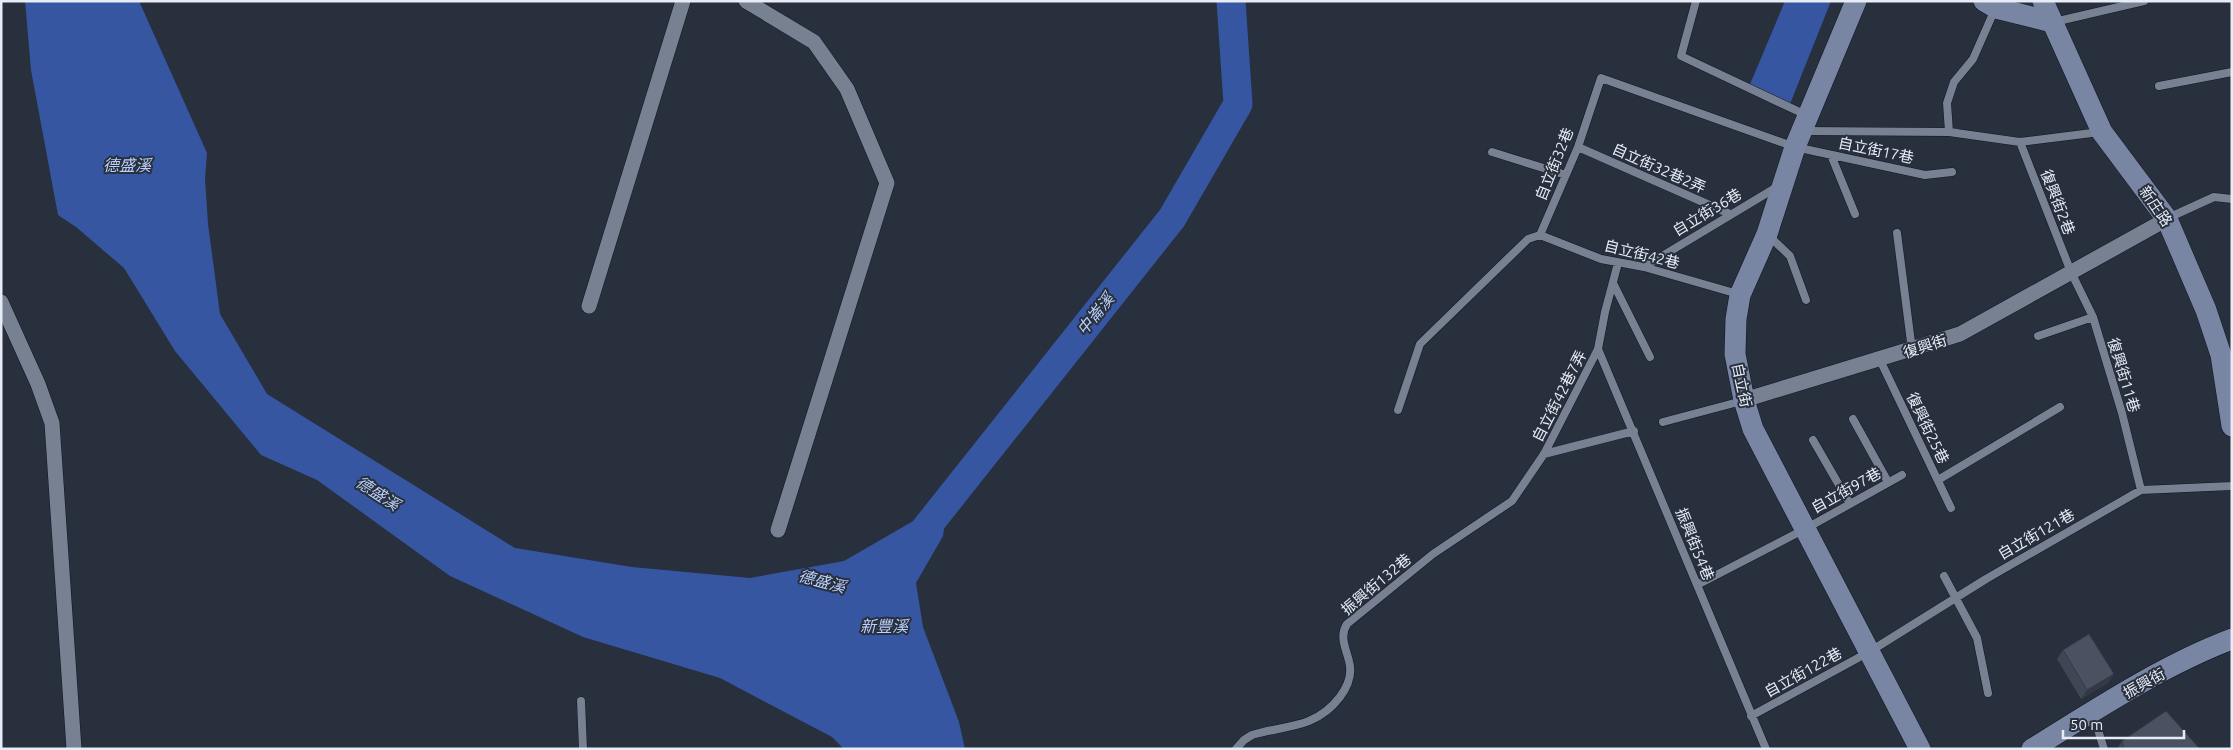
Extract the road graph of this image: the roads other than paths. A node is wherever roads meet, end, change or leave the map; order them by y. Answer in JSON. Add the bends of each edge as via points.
{"nodes":[{"id":1,"x":683,"y":1,"type":"edge"},
{"id":2,"x":746,"y":1,"type":"edge"},
{"id":3,"x":1696,"y":1,"type":"edge"},
{"id":4,"x":1856,"y":1,"type":"edge"},
{"id":5,"x":2043,"y":1,"type":"edge"},
{"id":6,"x":2144,"y":1,"type":"edge"},
{"id":7,"x":1990,"y":5,"type":"edge"},
{"id":8,"x":2052,"y":22,"type":"junction"},
{"id":9,"x":2232,"y":72,"type":"edge"},
{"id":10,"x":2159,"y":86,"type":"dead end"},
{"id":11,"x":1802,"y":131,"type":"junction"},
{"id":12,"x":1950,"y":132,"type":"junction"},
{"id":13,"x":2102,"y":132,"type":"junction"},
{"id":14,"x":2020,"y":142,"type":"junction"},
{"id":15,"x":1578,"y":148,"type":"junction"},
{"id":16,"x":1492,"y":152,"type":"dead end"},
{"id":17,"x":1831,"y":155,"type":"junction"},
{"id":18,"x":1952,"y":172,"type":"dead end"},
{"id":19,"x":1566,"y":175,"type":"junction"},
{"id":20,"x":1786,"y":182,"type":"junction"},
{"id":21,"x":2232,"y":199,"type":"edge"},
{"id":22,"x":1730,"y":214,"type":"junction"},
{"id":23,"x":1855,"y":214,"type":"dead end"},
{"id":24,"x":2167,"y":219,"type":"junction"},
{"id":25,"x":1897,"y":233,"type":"dead end"},
{"id":26,"x":1540,"y":234,"type":"junction"},
{"id":27,"x":1767,"y":234,"type":"junction"},
{"id":28,"x":1618,"y":263,"type":"junction"},
{"id":29,"x":1644,"y":267,"type":"junction"},
{"id":30,"x":2071,"y":272,"type":"junction"},
{"id":31,"x":1613,"y":284,"type":"junction"},
{"id":32,"x":1740,"y":294,"type":"junction"},
{"id":33,"x":1806,"y":300,"type":"dead end"},
{"id":34,"x":1,"y":302,"type":"edge"},
{"id":35,"x":589,"y":306,"type":"dead end"},
{"id":36,"x":2093,"y":317,"type":"junction"},
{"id":37,"x":2038,"y":336,"type":"dead end"},
{"id":38,"x":1598,"y":349,"type":"junction"},
{"id":39,"x":1912,"y":350,"type":"junction"},
{"id":40,"x":1650,"y":357,"type":"dead end"},
{"id":41,"x":1880,"y":360,"type":"junction"},
{"id":42,"x":2229,"y":380,"type":"edge"},
{"id":43,"x":1744,"y":400,"type":"junction"},
{"id":44,"x":2060,"y":407,"type":"dead end"},
{"id":45,"x":1398,"y":410,"type":"dead end"},
{"id":46,"x":1853,"y":419,"type":"dead end"},
{"id":47,"x":1663,"y":422,"type":"dead end"},
{"id":48,"x":2232,"y":426,"type":"edge"},
{"id":49,"x":1634,"y":431,"type":"junction"},
{"id":50,"x":1813,"y":440,"type":"dead end"},
{"id":51,"x":1544,"y":454,"type":"junction"},
{"id":52,"x":1902,"y":474,"type":"dead end"},
{"id":53,"x":1938,"y":480,"type":"junction"},
{"id":54,"x":1888,"y":482,"type":"junction"},
{"id":55,"x":2232,"y":486,"type":"edge"},
{"id":56,"x":2141,"y":490,"type":"junction"},
{"id":57,"x":1850,"y":504,"type":"junction"},
{"id":58,"x":1951,"y":508,"type":"dead end"},
{"id":59,"x":1804,"y":529,"type":"junction"},
{"id":60,"x":778,"y":530,"type":"dead end"},
{"id":61,"x":1944,"y":576,"type":"dead end"},
{"id":62,"x":1696,"y":585,"type":"junction"},
{"id":63,"x":1957,"y":597,"type":"junction"},
{"id":64,"x":2232,"y":638,"type":"edge"},
{"id":65,"x":1869,"y":652,"type":"junction"},
{"id":66,"x":1988,"y":693,"type":"dead end"},
{"id":67,"x":581,"y":701,"type":"dead end"},
{"id":68,"x":2093,"y":712,"type":"junction"},
{"id":69,"x":1751,"y":716,"type":"junction"},
{"id":70,"x":74,"y":749,"type":"edge"},
{"id":71,"x":583,"y":749,"type":"edge"},
{"id":72,"x":1236,"y":749,"type":"edge"},
{"id":73,"x":1766,"y":749,"type":"edge"},
{"id":74,"x":1920,"y":749,"type":"edge"},
{"id":75,"x":2032,"y":749,"type":"edge"},
{"id":76,"x":2104,"y":749,"type":"edge"}],
"edges":[{"from":1,"to":35,"type":"street"},
{"from":2,"to":60,"type":"street","via":[[814,42],[847,89],[887,183]]},
{"from":3,"to":11,"type":"lane","via":[[1681,56]]},
{"from":4,"to":11,"type":"street","name":"自立街"},
{"from":5,"to":8,"type":"street","name":"新庄路"},
{"from":6,"to":8,"type":"lane"},
{"from":7,"to":8,"type":"street"},
{"from":7,"to":12,"type":"lane","via":[[1974,59],[1954,82],[1947,103]]},
{"from":8,"to":13,"type":"street","name":"新庄路"},
{"from":9,"to":10,"type":"lane"},
{"from":11,"to":12,"type":"lane"},
{"from":11,"to":15,"type":"lane","name":"自立街32巷","via":[[1601,78]]},
{"from":11,"to":17,"type":"lane","name":"自立街17巷"},
{"from":11,"to":20,"type":"street","name":"自立街"},
{"from":12,"to":14,"type":"lane"},
{"from":13,"to":14,"type":"lane"},
{"from":13,"to":24,"type":"street","name":"新庄路"},
{"from":14,"to":30,"type":"lane","name":"復興街2巷"},
{"from":15,"to":19,"type":"lane","name":"自立街32巷"},
{"from":15,"to":22,"type":"lane","name":"自立街32巷2弄"},
{"from":16,"to":19,"type":"lane"},
{"from":17,"to":18,"type":"lane","name":"自立街17巷","via":[[1925,175]]},
{"from":17,"to":23,"type":"lane"},
{"from":19,"to":26,"type":"lane","name":"自立街32巷"},
{"from":20,"to":22,"type":"lane","name":"自立街36巷"},
{"from":20,"to":27,"type":"street","name":"自立街"},
{"from":21,"to":24,"type":"lane","via":[[2214,197]]},
{"from":22,"to":29,"type":"lane","name":"自立街36巷"},
{"from":24,"to":30,"type":"street","name":"復興街"},
{"from":24,"to":42,"type":"street","name":"新庄路","via":[[2206,310]]},
{"from":25,"to":39,"type":"lane"},
{"from":26,"to":28,"type":"lane","name":"自立街42巷"},
{"from":26,"to":45,"type":"lane","via":[[1528,239],[1420,344]]},
{"from":27,"to":32,"type":"street","name":"自立街"},
{"from":27,"to":33,"type":"lane","via":[[1790,256]]},
{"from":28,"to":29,"type":"lane","name":"自立街42巷"},
{"from":28,"to":31,"type":"lane","name":"自立街42巷7弄"},
{"from":29,"to":32,"type":"lane","name":"自立街42巷"},
{"from":30,"to":36,"type":"lane","name":"復興街11巷"},
{"from":30,"to":39,"type":"street","name":"復興街","via":[[1960,334]]},
{"from":31,"to":38,"type":"lane","name":"自立街42巷7弄"},
{"from":31,"to":40,"type":"lane"},
{"from":32,"to":43,"type":"street","name":"自立街","via":[[1735,354]]},
{"from":34,"to":70,"type":"street","via":[[52,423]]},
{"from":36,"to":37,"type":"lane"},
{"from":36,"to":56,"type":"lane","name":"復興街11巷"},
{"from":38,"to":49,"type":"lane","name":"振興街54巷"},
{"from":38,"to":51,"type":"lane","name":"自立街42巷7弄"},
{"from":39,"to":41,"type":"street","name":"復興街"},
{"from":41,"to":43,"type":"street","name":"復興街"},
{"from":41,"to":53,"type":"lane","name":"復興街25巷"},
{"from":42,"to":48,"type":"street","name":"新庄路"},
{"from":43,"to":47,"type":"lane","name":"復興街"},
{"from":43,"to":59,"type":"street","name":"自立街","via":[[1753,429]]},
{"from":44,"to":53,"type":"lane"},
{"from":46,"to":54,"type":"lane"},
{"from":49,"to":51,"type":"lane"},
{"from":49,"to":62,"type":"lane","name":"振興街54巷"},
{"from":50,"to":57,"type":"lane"},
{"from":51,"to":72,"type":"lane","name":"振興街132巷","via":[[1512,501],[1433,554],[1347,624],[1342,635],[1350,665],[1349,678],[1346,690],[1329,710],[1309,721],[1252,735]]},
{"from":52,"to":54,"type":"lane","name":"自立街97巷"},
{"from":53,"to":58,"type":"lane","name":"復興街25巷"},
{"from":54,"to":57,"type":"lane","name":"自立街97巷"},
{"from":55,"to":56,"type":"lane","name":"自立街121巷"},
{"from":56,"to":63,"type":"lane","name":"自立街121巷"},
{"from":57,"to":59,"type":"lane","name":"自立街97巷"},
{"from":59,"to":62,"type":"lane","name":"自立街97巷"},
{"from":59,"to":65,"type":"street","name":"自立街"},
{"from":61,"to":63,"type":"lane"},
{"from":62,"to":69,"type":"lane","name":"振興街54巷"},
{"from":63,"to":65,"type":"lane","name":"自立街121巷"},
{"from":63,"to":66,"type":"lane","via":[[1977,638]]},
{"from":64,"to":68,"type":"street","name":"振興街"},
{"from":65,"to":69,"type":"lane","name":"自立街122巷"},
{"from":65,"to":74,"type":"street","name":"自立街"},
{"from":67,"to":71,"type":"lane"},
{"from":68,"to":75,"type":"street","name":"振興街"},
{"from":68,"to":76,"type":"lane"},
{"from":69,"to":73,"type":"lane","name":"振興街54巷"}]}
